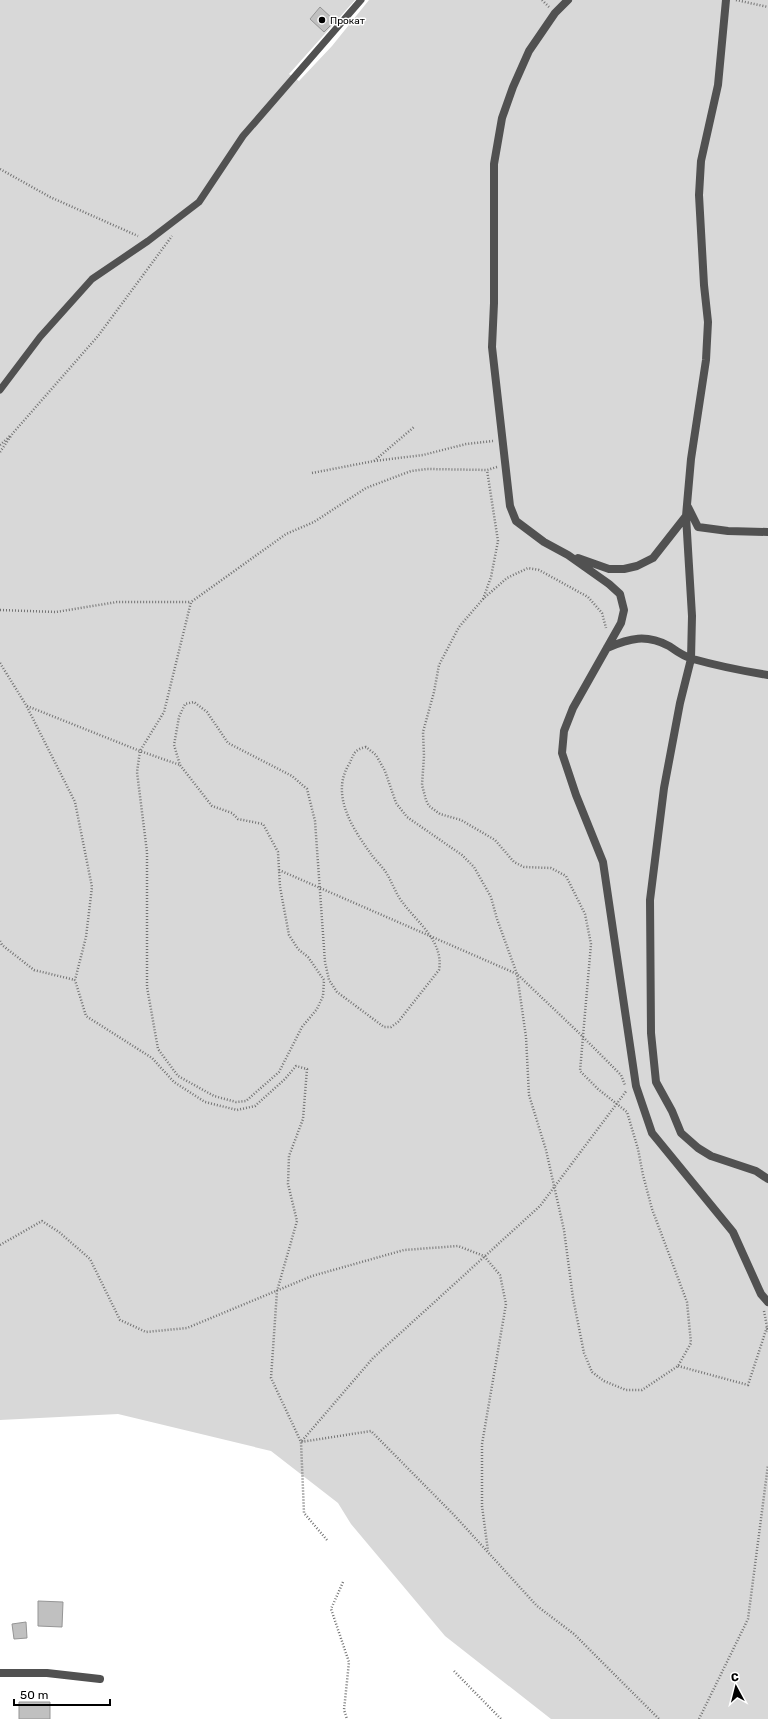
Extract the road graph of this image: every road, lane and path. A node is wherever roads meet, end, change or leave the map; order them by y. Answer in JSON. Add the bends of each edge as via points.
{"nodes":[{"id":1,"x":361,"y":0,"type":"edge"},
{"id":2,"x":568,"y":0,"type":"edge"},
{"id":3,"x":726,"y":0,"type":"edge"},
{"id":4,"x":736,"y":0,"type":"edge"},
{"id":5,"x":768,"y":6,"type":"edge"},
{"id":6,"x":0,"y":169,"type":"edge"},
{"id":7,"x":172,"y":236,"type":"dead end"},
{"id":8,"x":148,"y":241,"type":"junction"},
{"id":9,"x":0,"y":390,"type":"edge"},
{"id":10,"x":414,"y":427,"type":"dead end"},
{"id":11,"x":13,"y":433,"type":"junction"},
{"id":12,"x":502,"y":440,"type":"junction"},
{"id":13,"x":0,"y":445,"type":"edge"},
{"id":14,"x":0,"y":452,"type":"edge"},
{"id":15,"x":374,"y":461,"type":"junction"},
{"id":16,"x":505,"y":465,"type":"junction"},
{"id":17,"x":487,"y":470,"type":"junction"},
{"id":18,"x":312,"y":473,"type":"dead end"},
{"id":19,"x":688,"y":507,"type":"junction"},
{"id":20,"x":686,"y":516,"type":"junction"},
{"id":21,"x":768,"y":532,"type":"edge"},
{"id":22,"x":568,"y":555,"type":"junction"},
{"id":23,"x":483,"y":599,"type":"junction"},
{"id":24,"x":191,"y":602,"type":"junction"},
{"id":25,"x":0,"y":610,"type":"edge"},
{"id":26,"x":605,"y":635,"type":"dead end"},
{"id":27,"x":607,"y":648,"type":"junction"},
{"id":28,"x":691,"y":659,"type":"junction"},
{"id":29,"x":0,"y":663,"type":"edge"},
{"id":30,"x":768,"y":675,"type":"edge"},
{"id":31,"x":26,"y":705,"type":"junction"},
{"id":32,"x":140,"y":751,"type":"junction"},
{"id":33,"x":180,"y":765,"type":"junction"},
{"id":34,"x":279,"y":870,"type":"junction"},
{"id":35,"x":320,"y":888,"type":"junction"},
{"id":36,"x":432,"y":938,"type":"junction"},
{"id":37,"x":0,"y":941,"type":"edge"},
{"id":38,"x":1,"y":945,"type":"edge"},
{"id":39,"x":517,"y":974,"type":"junction"},
{"id":40,"x":75,"y":980,"type":"junction"},
{"id":41,"x":583,"y":1037,"type":"junction"},
{"id":42,"x":636,"y":1086,"type":"junction"},
{"id":43,"x":627,"y":1090,"type":"junction"},
{"id":44,"x":617,"y":1104,"type":"junction"},
{"id":45,"x":768,"y":1179,"type":"edge"},
{"id":46,"x":555,"y":1187,"type":"junction"},
{"id":47,"x":0,"y":1245,"type":"edge"},
{"id":48,"x":484,"y":1256,"type":"junction"},
{"id":49,"x":277,"y":1291,"type":"junction"},
{"id":50,"x":761,"y":1294,"type":"junction"},
{"id":51,"x":768,"y":1302,"type":"edge"},
{"id":52,"x":767,"y":1327,"type":"edge"},
{"id":53,"x":768,"y":1332,"type":"edge"},
{"id":54,"x":678,"y":1366,"type":"junction"},
{"id":55,"x":301,"y":1442,"type":"junction"},
{"id":56,"x":768,"y":1465,"type":"edge"},
{"id":57,"x":326,"y":1540,"type":"dead end"},
{"id":58,"x":488,"y":1552,"type":"junction"},
{"id":59,"x":343,"y":1582,"type":"dead end"},
{"id":60,"x":454,"y":1671,"type":"dead end"},
{"id":61,"x":0,"y":1673,"type":"edge"},
{"id":62,"x":100,"y":1679,"type":"dead end"},
{"id":63,"x":347,"y":1719,"type":"edge"},
{"id":64,"x":501,"y":1719,"type":"edge"},
{"id":65,"x":659,"y":1719,"type":"edge"},
{"id":66,"x":699,"y":1719,"type":"edge"}],
"edges":[{"from":1,"to":8,"type":"lane","via":[[243,136],[199,202]]},
{"from":2,"to":12,"type":"street","via":[[555,13],[529,51],[513,87],[497,141],[494,164],[492,347]]},
{"from":3,"to":19,"type":"street","via":[[718,85],[701,161],[699,195],[708,322],[706,360],[691,460]]},
{"from":4,"to":5,"type":"path"},
{"from":6,"to":8,"type":"path","via":[[50,197]]},
{"from":7,"to":11,"type":"path","via":[[98,336]]},
{"from":8,"to":9,"type":"lane","via":[[92,279],[40,337]]},
{"from":10,"to":15,"type":"path"},
{"from":11,"to":13,"type":"path"},
{"from":11,"to":14,"type":"path"},
{"from":12,"to":15,"type":"path","via":[[466,444],[423,455]]},
{"from":12,"to":16,"type":"street"},
{"from":15,"to":18,"type":"path"},
{"from":16,"to":17,"type":"path"},
{"from":16,"to":22,"type":"street","via":[[510,506],[516,522]]},
{"from":17,"to":23,"type":"path","via":[[498,541]]},
{"from":17,"to":24,"type":"path","via":[[411,471],[366,488],[314,522],[286,534]]},
{"from":19,"to":20,"type":"street"},
{"from":19,"to":21,"type":"street","via":[[698,527]]},
{"from":20,"to":22,"type":"street","via":[[653,558],[637,566],[609,569]]},
{"from":20,"to":28,"type":"street","via":[[692,616]]},
{"from":22,"to":27,"type":"street","via":[[620,594],[624,610],[621,623]]},
{"from":23,"to":26,"type":"path","via":[[507,578],[528,568],[539,570],[588,597],[602,613],[607,629]]},
{"from":23,"to":41,"type":"path","via":[[459,627],[439,666],[423,732],[422,785],[429,806],[440,814],[461,820],[495,840],[514,862],[524,868],[551,868],[566,876],[585,914],[591,944]]},
{"from":24,"to":25,"type":"path","via":[[117,602],[56,612]]},
{"from":24,"to":32,"type":"path","via":[[164,712]]},
{"from":27,"to":28,"type":"street","via":[[626,640],[649,638]]},
{"from":27,"to":42,"type":"street","via":[[573,708],[564,731],[562,753],[603,862]]},
{"from":28,"to":30,"type":"street"},
{"from":28,"to":45,"type":"street","via":[[664,788],[650,900],[651,1032],[656,1082],[681,1133],[698,1148],[711,1156],[756,1171]]},
{"from":29,"to":31,"type":"path"},
{"from":31,"to":32,"type":"path"},
{"from":31,"to":40,"type":"path","via":[[74,802],[92,887],[86,937]]},
{"from":32,"to":33,"type":"path"},
{"from":32,"to":34,"type":"path","via":[[137,772],[147,852],[147,987],[158,1049],[178,1076],[214,1096],[236,1102],[246,1101],[279,1072],[302,1027],[318,1010],[323,996],[324,980],[308,956],[298,948],[289,935]]},
{"from":33,"to":34,"type":"path","via":[[212,806],[238,819],[263,824],[278,852]]},
{"from":33,"to":35,"type":"path","via":[[174,745],[179,717],[185,704],[194,702],[207,712],[228,743],[292,776],[307,789],[316,821]]},
{"from":34,"to":35,"type":"path"},
{"from":35,"to":36,"type":"path"},
{"from":35,"to":36,"type":"path","via":[[325,962],[329,980],[336,992],[384,1027],[391,1027],[398,1022],[439,970],[441,960]]},
{"from":36,"to":39,"type":"path"},
{"from":36,"to":39,"type":"path","via":[[402,902],[384,870],[350,822],[342,795],[343,776],[352,754],[361,748],[366,747],[376,755],[385,770],[396,803],[407,817],[462,855],[474,867],[491,897]]},
{"from":37,"to":38,"type":"path"},
{"from":38,"to":40,"type":"path","via":[[34,970]]},
{"from":39,"to":41,"type":"path"},
{"from":39,"to":46,"type":"path","via":[[526,1037],[529,1095]]},
{"from":40,"to":49,"type":"path","via":[[86,1016],[152,1058],[174,1082],[205,1102],[237,1110],[255,1106],[296,1066],[307,1068],[303,1119],[289,1156],[288,1184],[297,1221]]},
{"from":41,"to":43,"type":"path","via":[[621,1075]]},
{"from":41,"to":44,"type":"path","via":[[580,1071]]},
{"from":42,"to":43,"type":"path"},
{"from":42,"to":50,"type":"street","via":[[652,1133],[733,1232]]},
{"from":43,"to":44,"type":"path"},
{"from":44,"to":46,"type":"path"},
{"from":44,"to":54,"type":"path","via":[[627,1112],[652,1209],[687,1302],[691,1343]]},
{"from":46,"to":48,"type":"path","via":[[540,1206]]},
{"from":46,"to":54,"type":"path","via":[[564,1230],[573,1298],[584,1353],[592,1372],[604,1381],[626,1390],[642,1390]]},
{"from":47,"to":49,"type":"path","via":[[42,1221],[90,1259],[120,1320],[146,1332],[186,1328]]},
{"from":48,"to":49,"type":"path","via":[[458,1246],[404,1250],[312,1276]]},
{"from":48,"to":55,"type":"path","via":[[374,1358]]},
{"from":48,"to":58,"type":"path","via":[[500,1275],[506,1304],[482,1444],[482,1506]]},
{"from":49,"to":55,"type":"path","via":[[271,1378]]},
{"from":50,"to":51,"type":"street"},
{"from":50,"to":52,"type":"path"},
{"from":52,"to":53,"type":"path"},
{"from":52,"to":54,"type":"path","via":[[748,1385]]},
{"from":55,"to":57,"type":"path","via":[[304,1513]]},
{"from":55,"to":58,"type":"path","via":[[371,1431]]},
{"from":56,"to":66,"type":"path","via":[[748,1619]]},
{"from":58,"to":65,"type":"path","via":[[537,1606],[574,1634]]},
{"from":59,"to":63,"type":"path","via":[[331,1609],[349,1662],[344,1710]]},
{"from":60,"to":64,"type":"path"},
{"from":61,"to":62,"type":"street","via":[[47,1673]]}]}
